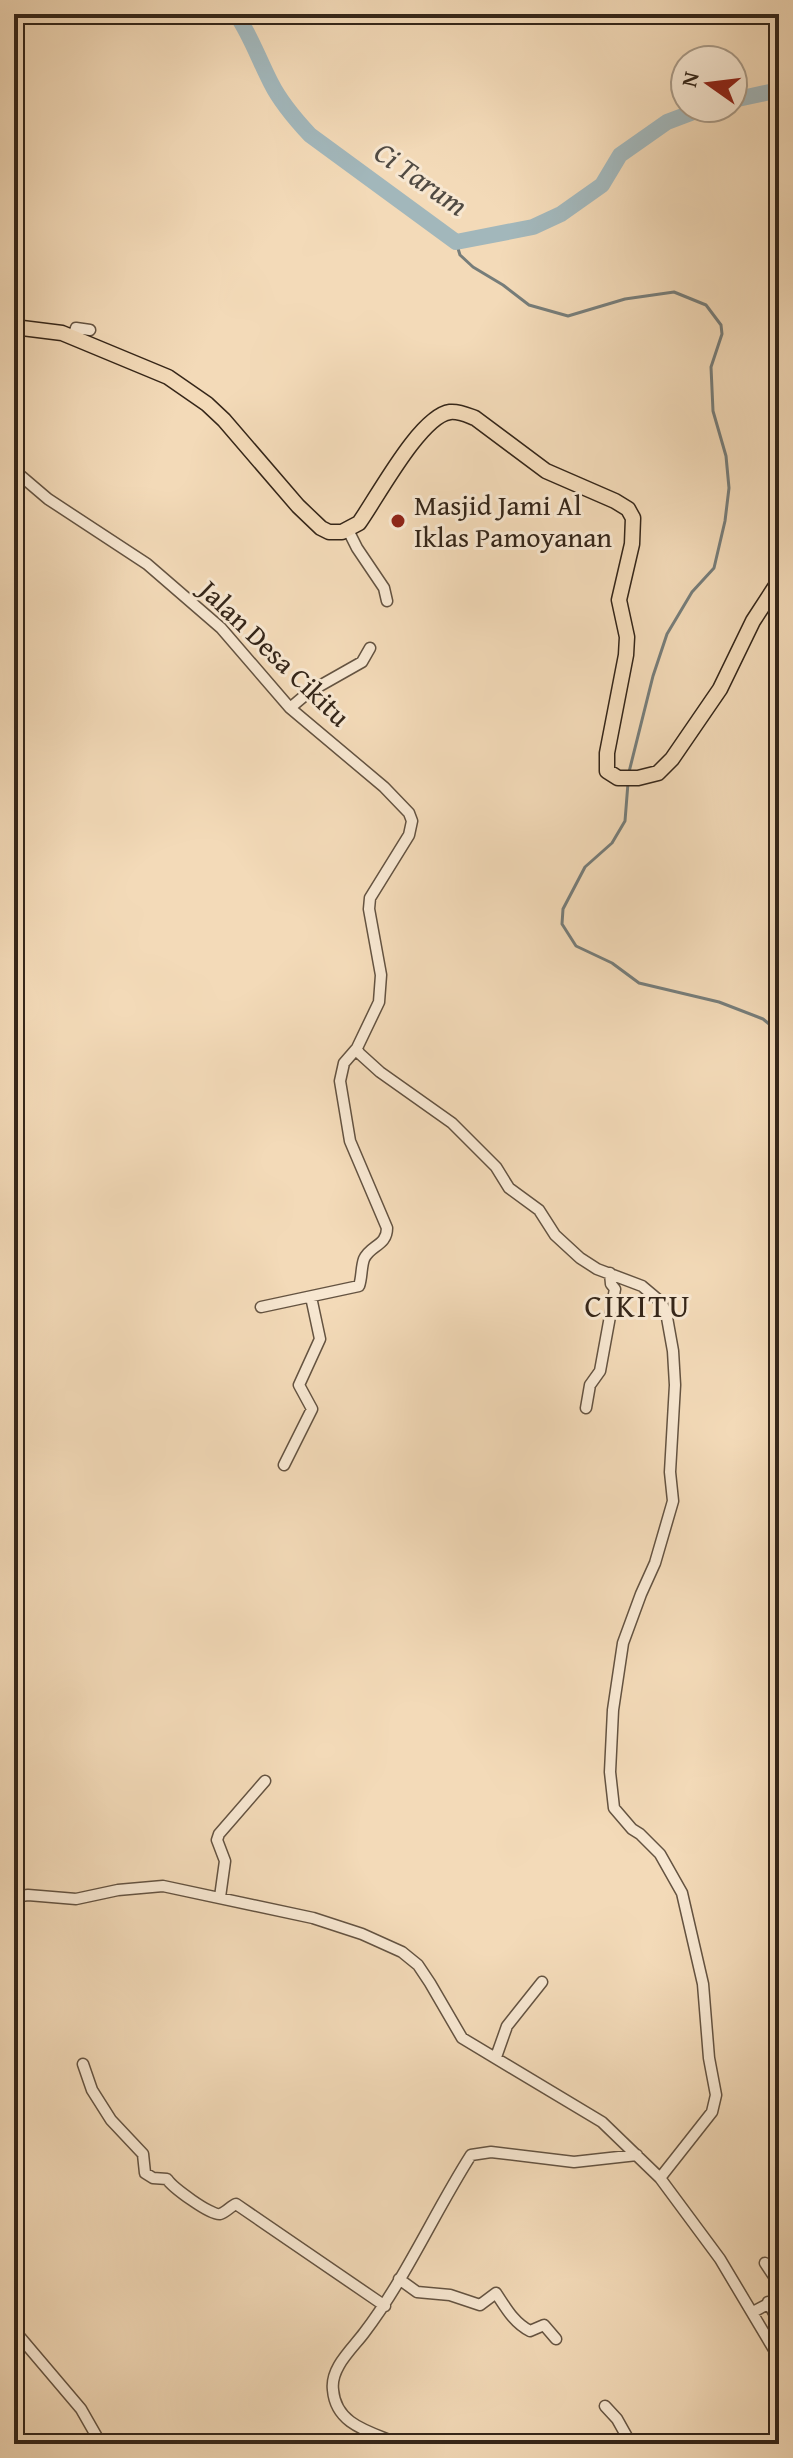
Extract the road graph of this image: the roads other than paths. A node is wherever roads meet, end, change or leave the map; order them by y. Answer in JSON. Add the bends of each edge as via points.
{"nodes":[{"id":1,"x":14,"y":327,"type":"edge"},
{"id":2,"x":90,"y":330,"type":"dead end"},
{"id":3,"x":73,"y":336,"type":"junction"},
{"id":4,"x":14,"y":470,"type":"edge"},
{"id":5,"x":348,"y":530,"type":"junction"},
{"id":6,"x":779,"y":581,"type":"edge"},
{"id":7,"x":387,"y":601,"type":"dead end"},
{"id":8,"x":370,"y":648,"type":"dead end"},
{"id":9,"x":290,"y":708,"type":"junction"},
{"id":10,"x":357,"y":1048,"type":"junction"},
{"id":11,"x":610,"y":1273,"type":"junction"},
{"id":12,"x":311,"y":1297,"type":"junction"},
{"id":13,"x":261,"y":1307,"type":"dead end"},
{"id":14,"x":586,"y":1408,"type":"dead end"},
{"id":15,"x":284,"y":1465,"type":"dead end"},
{"id":16,"x":265,"y":1781,"type":"dead end"},
{"id":17,"x":14,"y":1897,"type":"edge"},
{"id":18,"x":220,"y":1897,"type":"junction"},
{"id":19,"x":542,"y":1982,"type":"dead end"},
{"id":20,"x":496,"y":2057,"type":"junction"},
{"id":21,"x":83,"y":2064,"type":"dead end"},
{"id":22,"x":637,"y":2155,"type":"junction"},
{"id":23,"x":660,"y":2178,"type":"junction"},
{"id":24,"x":765,"y":2263,"type":"dead end"},
{"id":25,"x":399,"y":2279,"type":"junction"},
{"id":26,"x":779,"y":2284,"type":"edge"},
{"id":27,"x":779,"y":2298,"type":"edge"},
{"id":28,"x":768,"y":2302,"type":"junction"},
{"id":29,"x":385,"y":2306,"type":"junction"},
{"id":30,"x":753,"y":2312,"type":"junction"},
{"id":31,"x":779,"y":2323,"type":"edge"},
{"id":32,"x":14,"y":2330,"type":"edge"},
{"id":33,"x":556,"y":2339,"type":"dead end"},
{"id":34,"x":779,"y":2358,"type":"edge"},
{"id":35,"x":14,"y":2403,"type":"edge"},
{"id":36,"x":605,"y":2406,"type":"dead end"},
{"id":37,"x":14,"y":2416,"type":"edge"},
{"id":38,"x":101,"y":2444,"type":"edge"},
{"id":39,"x":399,"y":2444,"type":"edge"},
{"id":40,"x":631,"y":2444,"type":"edge"}],
"edges":[{"from":1,"to":3,"type":"main road"},
{"from":2,"to":3,"type":"street","via":[[76,328]]},
{"from":3,"to":5,"type":"main road","via":[[180,384],[224,420],[309,517],[329,532]]},
{"from":4,"to":9,"type":"street","name":"Jalan Desa Cikitu","via":[[48,499],[147,564],[221,628]]},
{"from":5,"to":6,"type":"main road","via":[[359,523],[413,442],[447,412],[475,418],[546,471],[628,509],[633,534],[619,600],[626,655],[607,753],[607,771],[618,778],[658,773],[672,759],[720,689]]},
{"from":5,"to":7,"type":"street"},
{"from":8,"to":9,"type":"street","via":[[362,662]]},
{"from":9,"to":10,"type":"street","name":"Jalan Desa Cikitu","via":[[384,787],[412,821],[409,835],[370,898],[381,989]]},
{"from":10,"to":11,"type":"street","via":[[473,1143],[509,1188],[539,1210],[555,1235],[580,1258]]},
{"from":10,"to":12,"type":"street","via":[[342,1069],[342,1095],[350,1141],[387,1236],[364,1259],[359,1286]]},
{"from":11,"to":14,"type":"street","via":[[615,1289],[612,1310],[600,1371],[590,1385]]},
{"from":11,"to":23,"type":"street","via":[[642,1286],[661,1302],[670,1331],[675,1385],[673,1501],[623,1643],[613,1710],[614,1808],[660,1854],[682,1893],[703,1984],[716,2095],[712,2112]]},
{"from":12,"to":13,"type":"street"},
{"from":12,"to":15,"type":"street","via":[[320,1339],[299,1385],[312,1409]]},
{"from":16,"to":18,"type":"street","via":[[219,1834],[225,1861]]},
{"from":17,"to":18,"type":"street","via":[[76,1899],[163,1886]]},
{"from":18,"to":20,"type":"street","via":[[330,1923],[402,1952],[418,1965],[462,2038]]},
{"from":19,"to":20,"type":"street","via":[[507,2026]]},
{"from":20,"to":22,"type":"street","via":[[602,2122]]},
{"from":21,"to":29,"type":"street","via":[[111,2120],[143,2154],[145,2173],[167,2179],[214,2214],[236,2204]]},
{"from":22,"to":23,"type":"street"},
{"from":22,"to":25,"type":"street","via":[[574,2162],[491,2152],[471,2155]]},
{"from":23,"to":30,"type":"street"},
{"from":24,"to":26,"type":"street"},
{"from":25,"to":29,"type":"street"},
{"from":25,"to":33,"type":"street","via":[[417,2292],[481,2305],[496,2293],[525,2329],[544,2324]]},
{"from":27,"to":28,"type":"street"},
{"from":28,"to":30,"type":"street"},
{"from":28,"to":31,"type":"street"},
{"from":29,"to":39,"type":"street","via":[[338,2367],[333,2391],[348,2421]]},
{"from":30,"to":34,"type":"street"},
{"from":32,"to":38,"type":"street","via":[[81,2409]]},
{"from":35,"to":37,"type":"street"},
{"from":36,"to":40,"type":"street"}]}
